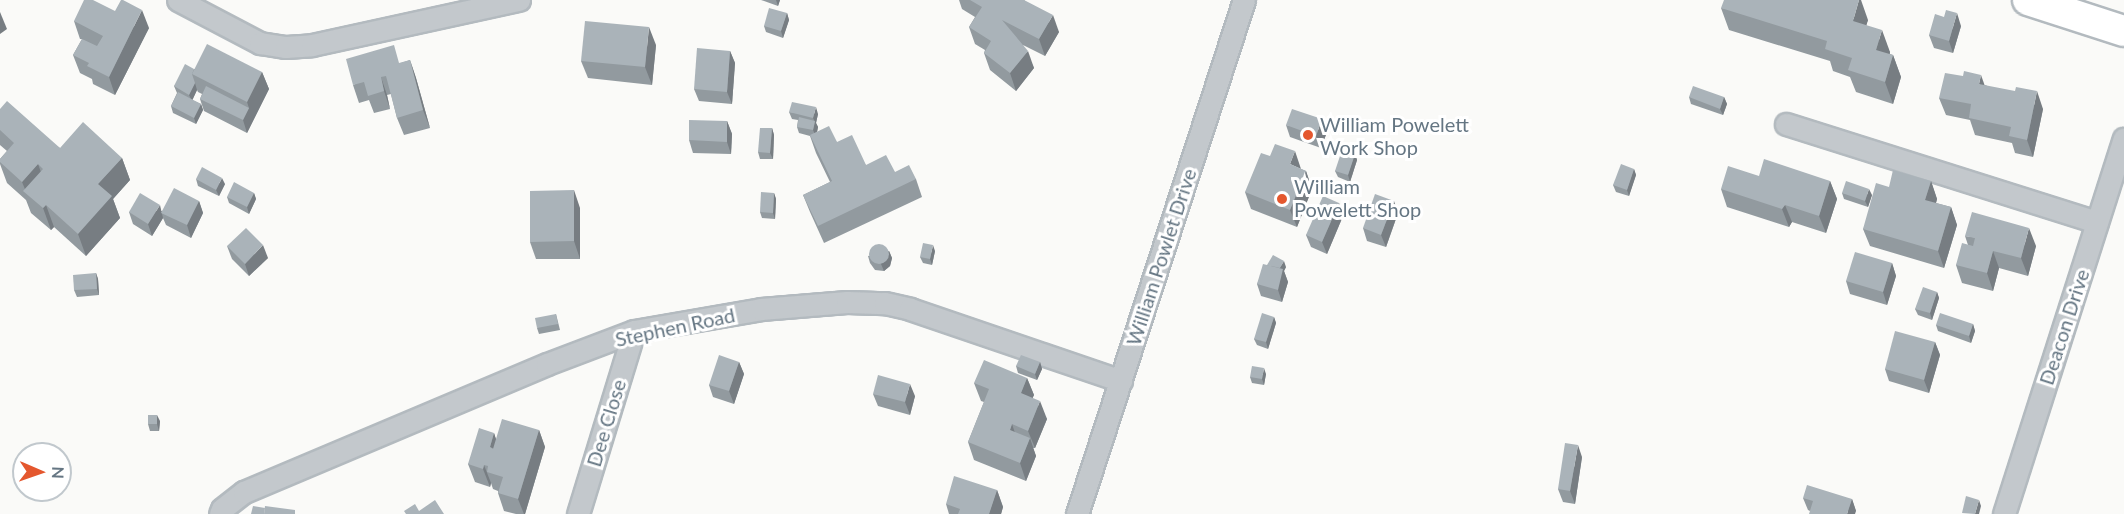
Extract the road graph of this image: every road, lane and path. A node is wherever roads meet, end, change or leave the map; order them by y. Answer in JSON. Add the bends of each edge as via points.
{"nodes":[{"id":1,"x":178,"y":0,"type":"edge"},
{"id":2,"x":519,"y":0,"type":"edge"},
{"id":3,"x":1244,"y":0,"type":"edge"},
{"id":4,"x":2028,"y":0,"type":"edge"},
{"id":5,"x":2124,"y":31,"type":"edge"},
{"id":6,"x":1786,"y":124,"type":"dead end"},
{"id":7,"x":2124,"y":139,"type":"edge"},
{"id":8,"x":2097,"y":222,"type":"junction"},
{"id":9,"x":634,"y":332,"type":"junction"},
{"id":10,"x":1121,"y":381,"type":"junction"},
{"id":11,"x":220,"y":514,"type":"edge"},
{"id":12,"x":578,"y":514,"type":"edge"},
{"id":13,"x":1077,"y":514,"type":"edge"},
{"id":14,"x":2004,"y":514,"type":"edge"}],
"edges":[{"from":1,"to":2,"type":"street","via":[[260,43],[286,47],[312,45]]},
{"from":3,"to":10,"type":"street","name":"William Powlet Drive"},
{"from":4,"to":5,"type":"main road"},
{"from":6,"to":8,"type":"street"},
{"from":7,"to":8,"type":"street","name":"Deacon Drive"},
{"from":8,"to":14,"type":"street","name":"Deacon Drive"},
{"from":9,"to":10,"type":"street","name":"Stephen Road","via":[[761,309],[885,303]]},
{"from":9,"to":11,"type":"street","name":"Stephen Road","via":[[547,364],[282,475],[244,492]]},
{"from":9,"to":12,"type":"street","name":"Dee Close"},
{"from":10,"to":13,"type":"street","name":"William Powlet Drive"}]}
